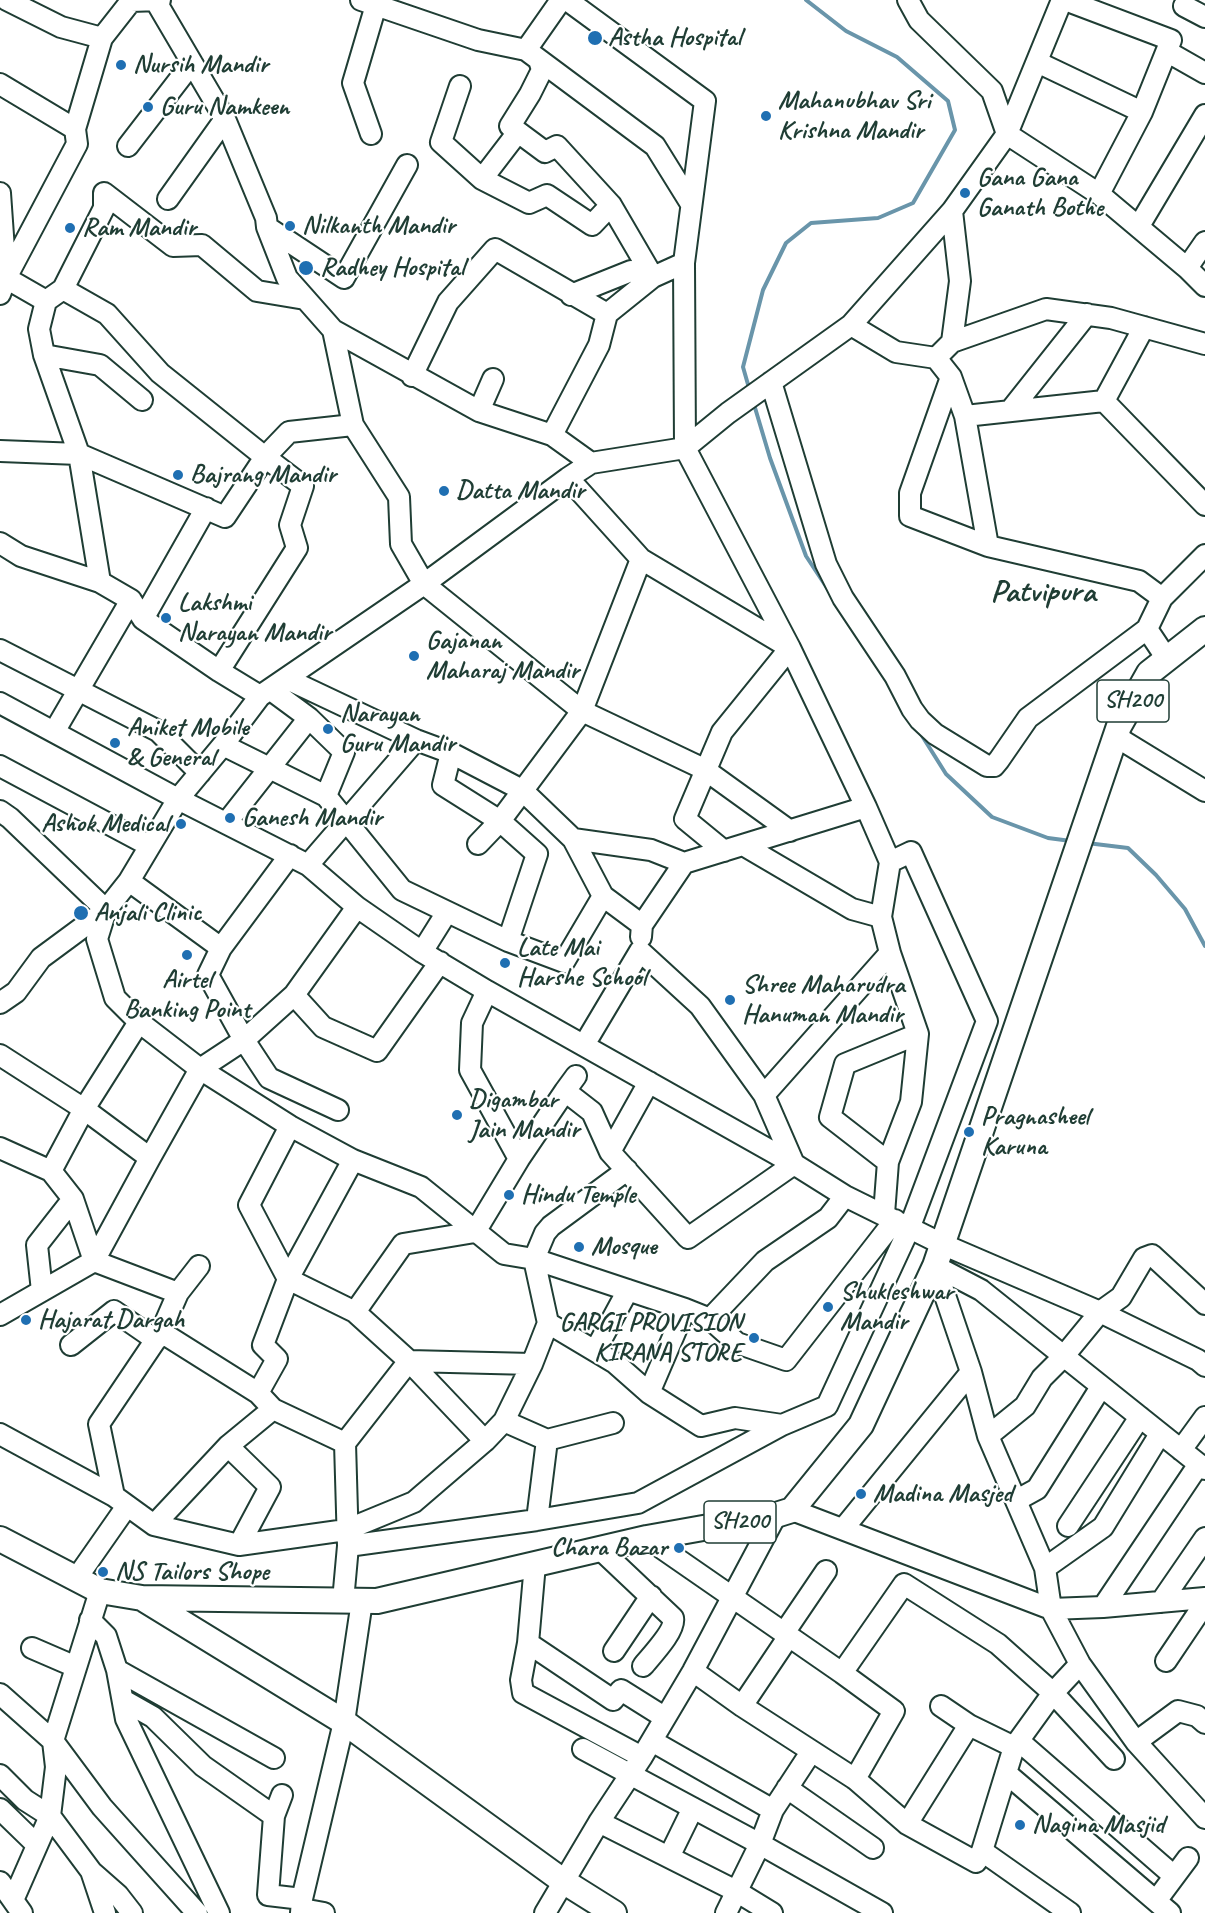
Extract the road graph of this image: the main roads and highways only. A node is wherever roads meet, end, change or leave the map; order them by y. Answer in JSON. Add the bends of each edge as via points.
{"nodes":[{"id":1,"x":1205,"y":629,"type":"edge"},
{"id":2,"x":0,"y":1539,"type":"edge"},
{"id":3,"x":142,"y":1598,"type":"junction"},
{"id":4,"x":614,"y":1913,"type":"edge"}],
"edges":[{"from":1,"to":3,"type":"main road","number":"SH200","via":[[1149,673],[1119,726],[939,1255],[861,1425],[784,1512],[647,1538],[377,1601]]},
{"from":2,"to":3,"type":"main road","number":"SH200","via":[[100,1591]]},
{"from":3,"to":4,"type":"main road","via":[[344,1722],[562,1881]]}]}
